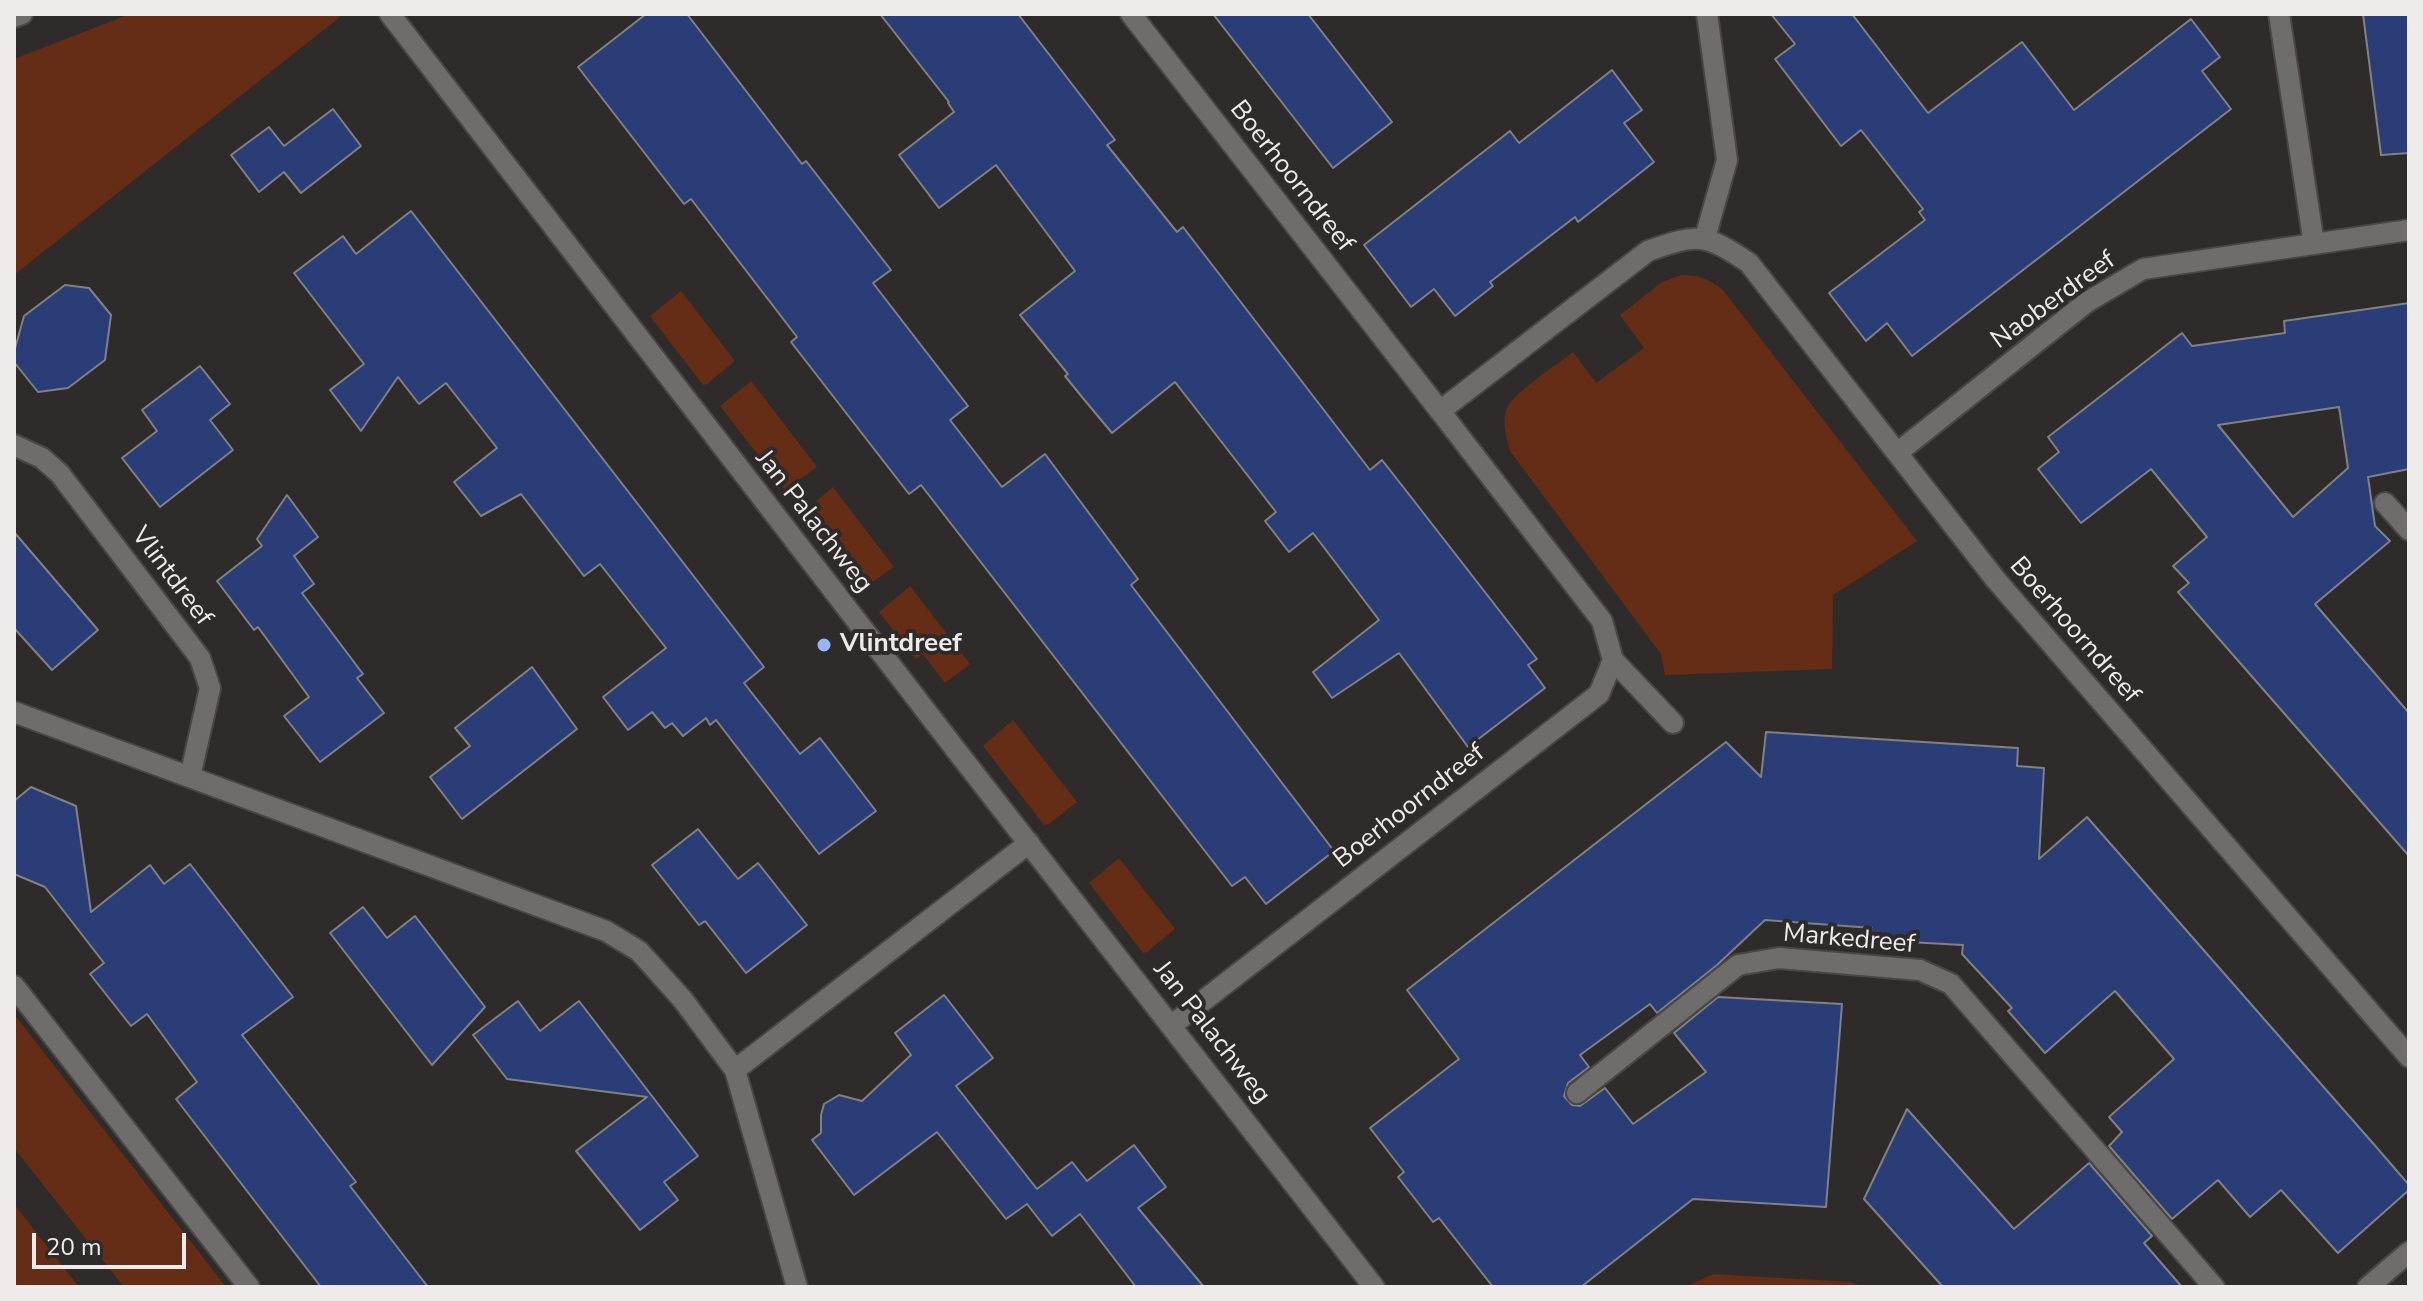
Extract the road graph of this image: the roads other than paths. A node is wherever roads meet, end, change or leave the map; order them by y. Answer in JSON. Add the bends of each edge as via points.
{"nodes":[{"id":1,"x":22,"y":14,"type":"edge"},
{"id":2,"x":390,"y":14,"type":"edge"},
{"id":3,"x":1131,"y":14,"type":"edge"},
{"id":4,"x":1707,"y":14,"type":"edge"},
{"id":5,"x":2279,"y":14,"type":"edge"},
{"id":6,"x":14,"y":17,"type":"edge"},
{"id":7,"x":2409,"y":230,"type":"edge"},
{"id":8,"x":1705,"y":238,"type":"junction"},
{"id":9,"x":2314,"y":244,"type":"junction"},
{"id":10,"x":1440,"y":411,"type":"junction"},
{"id":11,"x":14,"y":445,"type":"edge"},
{"id":12,"x":1897,"y":453,"type":"junction"},
{"id":13,"x":2385,"y":503,"type":"dead end"},
{"id":14,"x":2409,"y":530,"type":"edge"},
{"id":15,"x":1613,"y":660,"type":"junction"},
{"id":16,"x":14,"y":712,"type":"edge"},
{"id":17,"x":1673,"y":723,"type":"dead end"},
{"id":18,"x":190,"y":777,"type":"junction"},
{"id":19,"x":1029,"y":843,"type":"junction"},
{"id":20,"x":14,"y":986,"type":"edge"},
{"id":21,"x":1172,"y":1025,"type":"junction"},
{"id":22,"x":2409,"y":1057,"type":"edge"},
{"id":23,"x":735,"y":1070,"type":"junction"},
{"id":24,"x":1577,"y":1093,"type":"dead end"},
{"id":25,"x":2409,"y":1252,"type":"edge"},
{"id":26,"x":249,"y":1287,"type":"edge"},
{"id":27,"x":797,"y":1287,"type":"edge"},
{"id":28,"x":1374,"y":1287,"type":"edge"},
{"id":29,"x":2214,"y":1287,"type":"edge"},
{"id":30,"x":2368,"y":1287,"type":"edge"}],
"edges":[{"from":1,"to":6,"type":"street"},
{"from":2,"to":19,"type":"street","name":"Jan Palachweg"},
{"from":3,"to":10,"type":"street","name":"Boerhoorndreef"},
{"from":4,"to":8,"type":"street","via":[[1727,160]]},
{"from":5,"to":9,"type":"street"},
{"from":7,"to":9,"type":"street","name":"Naoberdreef"},
{"from":8,"to":10,"type":"street","via":[[1648,251]]},
{"from":8,"to":12,"type":"street","name":"Boerhoorndreef","via":[[1749,263]]},
{"from":9,"to":12,"type":"street","name":"Naoberdreef","via":[[2143,269],[2087,302]]},
{"from":10,"to":15,"type":"street","name":"Boerhoorndreef","via":[[1602,621]]},
{"from":11,"to":18,"type":"street","name":"Vlintdreef","via":[[60,474],[200,658],[210,688]]},
{"from":12,"to":22,"type":"street","name":"Boerhoorndreef","via":[[1996,580]]},
{"from":13,"to":14,"type":"street"},
{"from":15,"to":17,"type":"street"},
{"from":15,"to":21,"type":"street","name":"Boerhoorndreef","via":[[1599,694]]},
{"from":16,"to":18,"type":"street"},
{"from":18,"to":23,"type":"street","via":[[606,931],[639,951]]},
{"from":19,"to":21,"type":"street","name":"Jan Palachweg"},
{"from":19,"to":23,"type":"street"},
{"from":20,"to":26,"type":"street"},
{"from":21,"to":28,"type":"street","name":"Jan Palachweg"},
{"from":23,"to":27,"type":"street"},
{"from":24,"to":29,"type":"street","name":"Markedreef","via":[[1738,965],[1779,958],[1920,970],[1951,984]]},
{"from":25,"to":30,"type":"street"}]}
